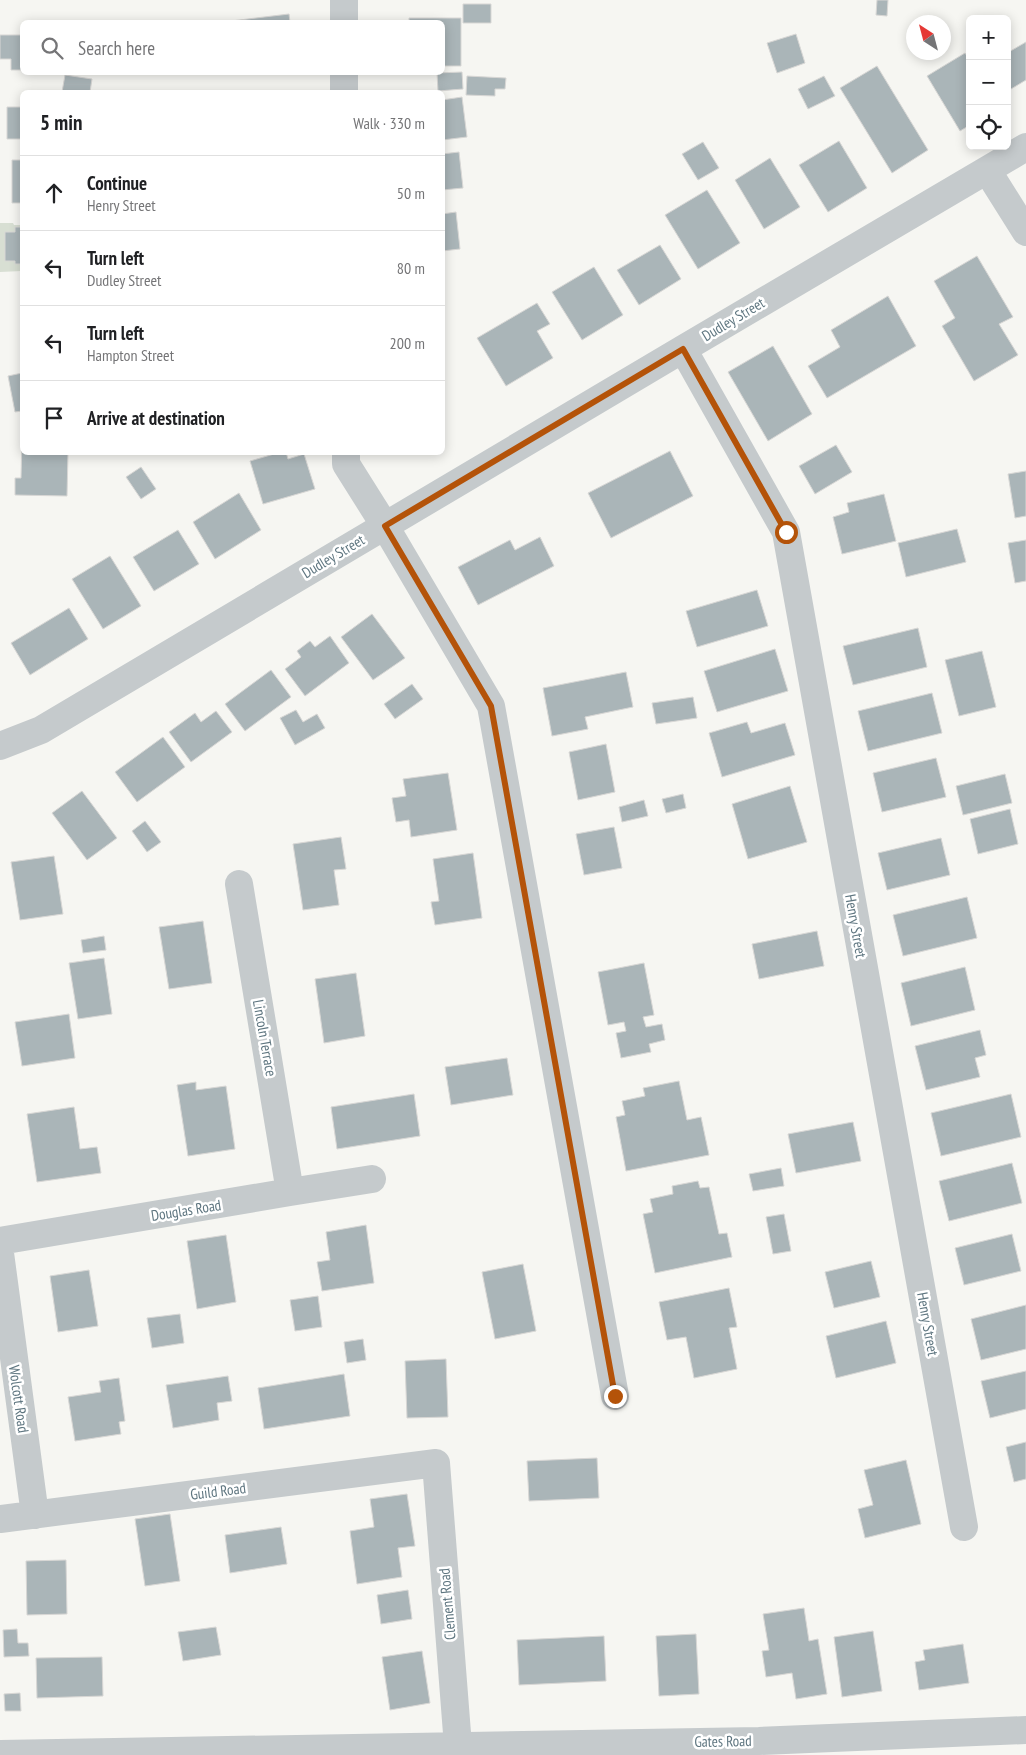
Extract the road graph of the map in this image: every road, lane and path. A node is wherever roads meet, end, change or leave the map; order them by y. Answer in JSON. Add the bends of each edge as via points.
{"nodes":[{"id":1,"x":344,"y":0,"type":"edge"},
{"id":2,"x":344,"y":20,"type":"edge"},
{"id":3,"x":344,"y":75,"type":"edge"},
{"id":4,"x":344,"y":90,"type":"edge"},
{"id":5,"x":1026,"y":147,"type":"edge"},
{"id":6,"x":987,"y":170,"type":"junction"},
{"id":7,"x":1026,"y":232,"type":"edge"},
{"id":8,"x":683,"y":349,"type":"junction"},
{"id":9,"x":346,"y":455,"type":"edge"},
{"id":10,"x":385,"y":526,"type":"junction"},
{"id":11,"x":0,"y":746,"type":"edge"},
{"id":12,"x":239,"y":884,"type":"dead end"},
{"id":13,"x":372,"y":1179,"type":"dead end"},
{"id":14,"x":290,"y":1192,"type":"junction"},
{"id":15,"x":0,"y":1241,"type":"edge"},
{"id":16,"x":0,"y":1253,"type":"edge"},
{"id":17,"x":615,"y":1396,"type":"dead end"},
{"id":18,"x":436,"y":1463,"type":"joint"},
{"id":19,"x":34,"y":1515,"type":"junction"},
{"id":20,"x":0,"y":1519,"type":"edge"},
{"id":21,"x":964,"y":1527,"type":"dead end"},
{"id":22,"x":1026,"y":1730,"type":"edge"},
{"id":23,"x":458,"y":1746,"type":"junction"},
{"id":24,"x":759,"y":1748,"type":"edge"},
{"id":25,"x":0,"y":1754,"type":"edge"}],
"edges":[{"from":1,"to":2,"type":"street"},
{"from":3,"to":4,"type":"street"},
{"from":5,"to":6,"type":"street","name":"Dudley Street"},
{"from":6,"to":7,"type":"street"},
{"from":6,"to":8,"type":"street","name":"Dudley Street"},
{"from":8,"to":10,"type":"street","name":"Dudley Street"},
{"from":8,"to":21,"type":"street","name":"Henry Street","via":[[786,532]]},
{"from":9,"to":10,"type":"street","via":[[346,464]]},
{"from":10,"to":11,"type":"street","name":"Dudley Street","via":[[41,730]]},
{"from":10,"to":17,"type":"street","via":[[491,706]]},
{"from":12,"to":14,"type":"street","name":"Lincoln Terrace"},
{"from":13,"to":14,"type":"street","name":"Douglas Road"},
{"from":14,"to":15,"type":"street","name":"Douglas Road"},
{"from":16,"to":19,"type":"street","name":"Wolcott Road"},
{"from":18,"to":19,"type":"street","name":"Guild Road"},
{"from":18,"to":23,"type":"street","name":"Clement Road"},
{"from":19,"to":20,"type":"street","name":"Guild Road"},
{"from":22,"to":24,"type":"street","name":"Gates Road"},
{"from":23,"to":24,"type":"street","name":"Gates Road"},
{"from":23,"to":25,"type":"street","name":"Gates Road"}]}
